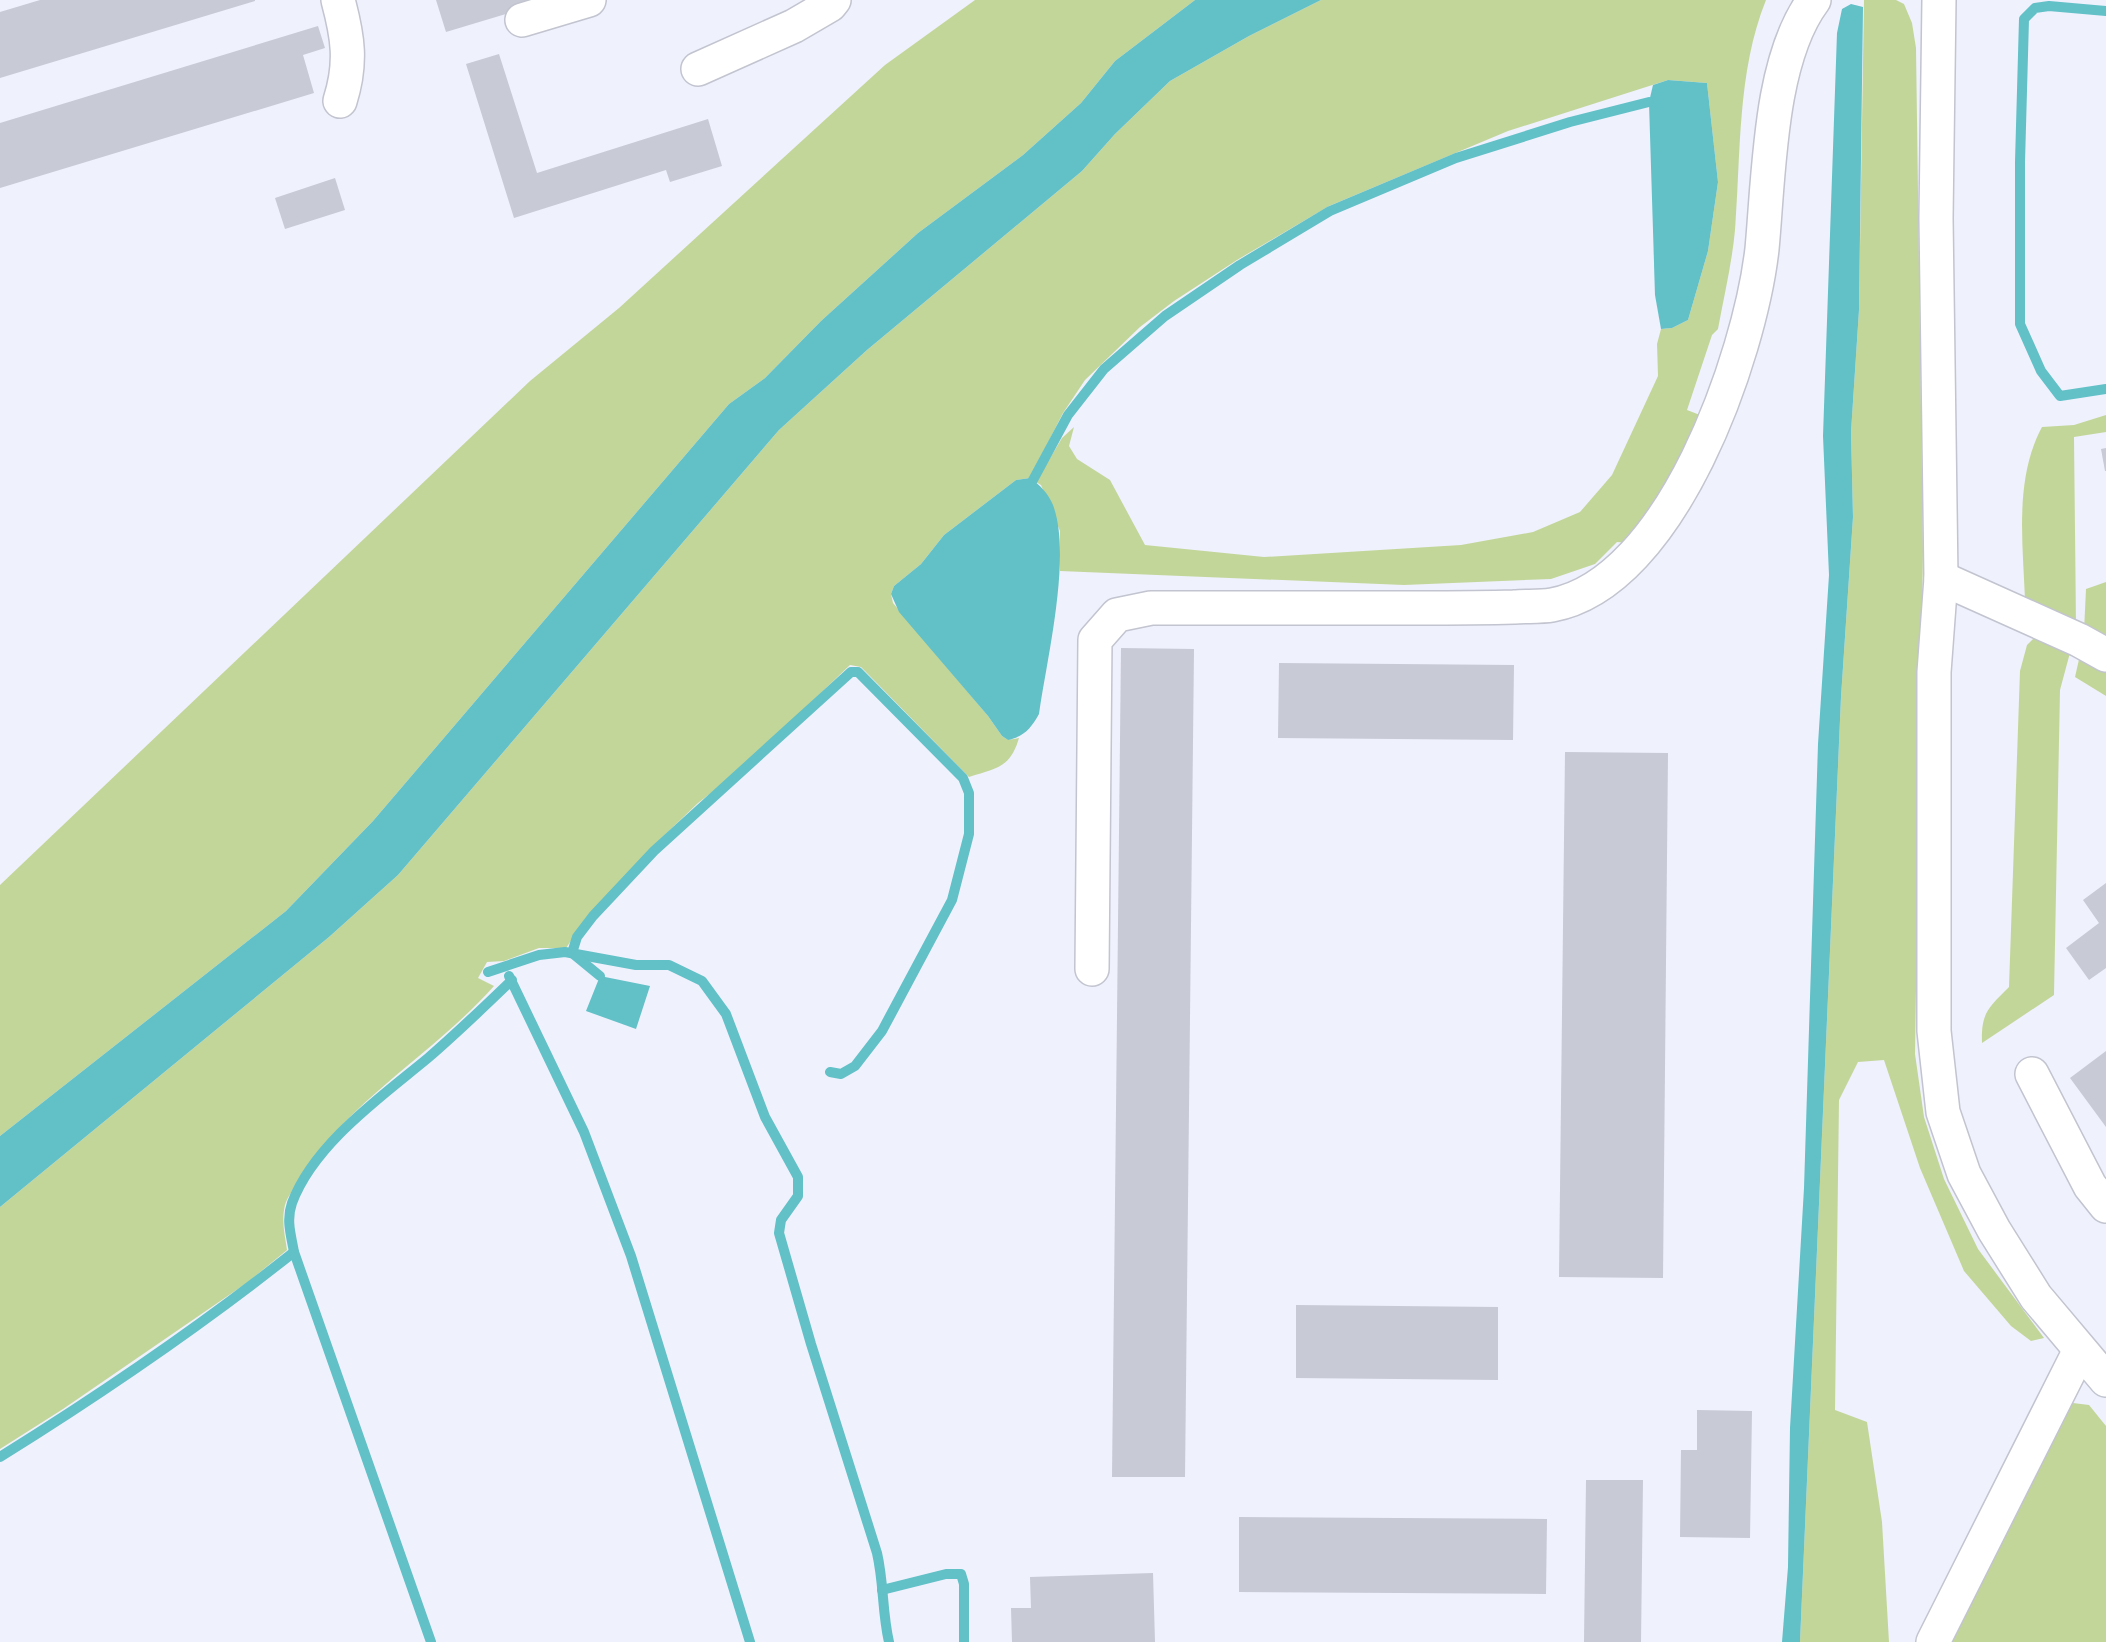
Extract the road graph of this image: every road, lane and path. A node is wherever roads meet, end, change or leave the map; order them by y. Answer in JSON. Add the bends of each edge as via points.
{"nodes":[{"id":1,"x":338,"y":0,"type":"edge"},
{"id":2,"x":589,"y":0,"type":"edge"},
{"id":3,"x":834,"y":0,"type":"edge"},
{"id":4,"x":1814,"y":0,"type":"edge"},
{"id":5,"x":1939,"y":0,"type":"edge"},
{"id":6,"x":522,"y":20,"type":"dead end"},
{"id":7,"x":698,"y":69,"type":"dead end"},
{"id":8,"x":340,"y":101,"type":"dead end"},
{"id":9,"x":1941,"y":578,"type":"junction"},
{"id":10,"x":2092,"y":647,"type":"edge"},
{"id":11,"x":1092,"y":969,"type":"dead end"},
{"id":12,"x":2032,"y":1074,"type":"dead end"},
{"id":13,"x":2106,"y":1206,"type":"edge"},
{"id":14,"x":2080,"y":1350,"type":"junction"},
{"id":15,"x":2106,"y":1380,"type":"edge"},
{"id":16,"x":1933,"y":1642,"type":"edge"}],
"edges":[{"from":1,"to":8,"type":"street","via":[[347,34],[348,65]]},
{"from":2,"to":6,"type":"street"},
{"from":3,"to":7,"type":"street","via":[[794,26]]},
{"from":4,"to":11,"type":"street","via":[[1799,20],[1777,106],[1758,281],[1740,358],[1705,447],[1652,536],[1621,570],[1588,591],[1553,605],[1152,608],[1117,615],[1095,640]]},
{"from":5,"to":9,"type":"street","via":[[1936,218]]},
{"from":9,"to":10,"type":"street"},
{"from":9,"to":14,"type":"street","via":[[1934,672],[1934,1031],[1943,1113],[1964,1174],[1994,1230],[2036,1297]]},
{"from":12,"to":13,"type":"street","via":[[2090,1186]]},
{"from":14,"to":15,"type":"street"},
{"from":14,"to":16,"type":"street"}]}
